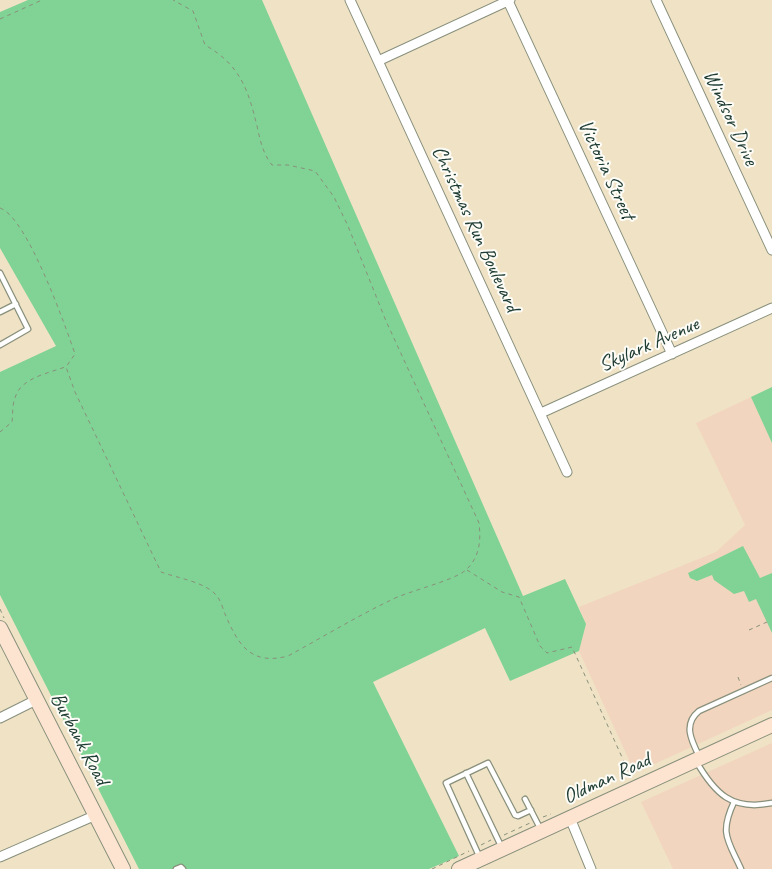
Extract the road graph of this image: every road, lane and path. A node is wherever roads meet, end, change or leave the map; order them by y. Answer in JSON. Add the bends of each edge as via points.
{"nodes":[{"id":1,"x":42,"y":0,"type":"edge"},
{"id":2,"x":172,"y":0,"type":"edge"},
{"id":3,"x":350,"y":0,"type":"edge"},
{"id":4,"x":509,"y":0,"type":"edge"},
{"id":5,"x":656,"y":0,"type":"edge"},
{"id":6,"x":0,"y":19,"type":"edge"},
{"id":7,"x":378,"y":61,"type":"junction"},
{"id":8,"x":0,"y":208,"type":"edge"},
{"id":9,"x":772,"y":250,"type":"edge"},
{"id":10,"x":1,"y":276,"type":"edge"},
{"id":11,"x":16,"y":304,"type":"junction"},
{"id":12,"x":772,"y":308,"type":"edge"},
{"id":13,"x":0,"y":312,"type":"edge"},
{"id":14,"x":0,"y":345,"type":"edge"},
{"id":15,"x":672,"y":354,"type":"junction"},
{"id":16,"x":66,"y":367,"type":"junction"},
{"id":17,"x":541,"y":413,"type":"junction"},
{"id":18,"x":0,"y":432,"type":"edge"},
{"id":19,"x":567,"y":472,"type":"dead end"},
{"id":20,"x":467,"y":570,"type":"junction"},
{"id":21,"x":767,"y":622,"type":"dead end"},
{"id":22,"x":0,"y":628,"type":"edge"},
{"id":23,"x":749,"y":630,"type":"dead end"},
{"id":24,"x":738,"y":676,"type":"dead end"},
{"id":25,"x":772,"y":678,"type":"edge"},
{"id":26,"x":741,"y":685,"type":"dead end"},
{"id":27,"x":36,"y":700,"type":"junction"},
{"id":28,"x":0,"y":718,"type":"edge"},
{"id":29,"x":772,"y":725,"type":"edge"},
{"id":30,"x":698,"y":759,"type":"junction"},
{"id":31,"x":466,"y":774,"type":"junction"},
{"id":32,"x":631,"y":778,"type":"dead end"},
{"id":33,"x":525,"y":798,"type":"dead end"},
{"id":34,"x":734,"y":802,"type":"junction"},
{"id":35,"x":772,"y":803,"type":"edge"},
{"id":36,"x":531,"y":810,"type":"junction"},
{"id":37,"x":96,"y":815,"type":"junction"},
{"id":38,"x":570,"y":818,"type":"junction"},
{"id":39,"x":542,"y":831,"type":"junction"},
{"id":40,"x":502,"y":849,"type":"junction"},
{"id":41,"x":0,"y":857,"type":"edge"},
{"id":42,"x":481,"y":859,"type":"junction"},
{"id":43,"x":123,"y":869,"type":"edge"},
{"id":44,"x":176,"y":869,"type":"edge"},
{"id":45,"x":183,"y":869,"type":"edge"},
{"id":46,"x":459,"y":869,"type":"edge"},
{"id":47,"x":591,"y":869,"type":"edge"},
{"id":48,"x":741,"y":869,"type":"edge"}],
"edges":[{"from":1,"to":6,"type":"path"},
{"from":2,"to":20,"type":"path","via":[[193,11],[205,45],[219,52],[246,86],[260,139],[272,165],[315,171],[334,197],[386,321],[479,523],[481,540]]},
{"from":3,"to":7,"type":"street","name":"Christmas Run Boulevard"},
{"from":4,"to":7,"type":"street"},
{"from":4,"to":15,"type":"street","name":"Victoria Street"},
{"from":5,"to":9,"type":"street","name":"Windsor Drive"},
{"from":7,"to":17,"type":"street","name":"Christmas Run Boulevard"},
{"from":8,"to":16,"type":"path","via":[[7,210],[20,224],[38,260],[75,354]]},
{"from":10,"to":11,"type":"lane"},
{"from":11,"to":13,"type":"lane"},
{"from":11,"to":14,"type":"lane","via":[[28,329]]},
{"from":12,"to":15,"type":"street","name":"Skylark Avenue"},
{"from":15,"to":17,"type":"street","name":"Skylark Avenue"},
{"from":16,"to":18,"type":"path","via":[[20,388],[15,397],[12,422]]},
{"from":16,"to":20,"type":"path","via":[[74,392],[161,572],[206,588],[217,596],[239,643],[247,651],[278,659],[288,656],[389,600]]},
{"from":17,"to":19,"type":"street","name":"Christmas Run Boulevard"},
{"from":20,"to":32,"type":"path","via":[[502,592],[518,597],[540,646],[547,653],[572,647]]},
{"from":21,"to":23,"type":"path"},
{"from":22,"to":27,"type":"street","name":"Burbank Road"},
{"from":24,"to":26,"type":"path"},
{"from":25,"to":30,"type":"lane","via":[[692,717],[689,730]]},
{"from":27,"to":28,"type":"street"},
{"from":27,"to":37,"type":"street","name":"Burbank Road"},
{"from":29,"to":30,"type":"street","name":"Oldman Road"},
{"from":30,"to":34,"type":"lane","via":[[712,786]]},
{"from":30,"to":38,"type":"street","name":"Oldman Road"},
{"from":31,"to":36,"type":"lane","via":[[488,763],[515,815]]},
{"from":31,"to":40,"type":"lane"},
{"from":31,"to":42,"type":"lane","via":[[446,783]]},
{"from":33,"to":36,"type":"lane"},
{"from":34,"to":35,"type":"lane","via":[[759,806]]},
{"from":34,"to":48,"type":"lane","via":[[724,830]]},
{"from":36,"to":39,"type":"lane"},
{"from":37,"to":41,"type":"street"},
{"from":37,"to":43,"type":"street","name":"Burbank Road"},
{"from":38,"to":39,"type":"street","name":"Oldman Road"},
{"from":38,"to":47,"type":"street"},
{"from":39,"to":40,"type":"street","name":"Oldman Road"},
{"from":40,"to":42,"type":"street","name":"Oldman Road"},
{"from":42,"to":46,"type":"street","name":"Oldman Road"},
{"from":44,"to":45,"type":"lane"}]}
